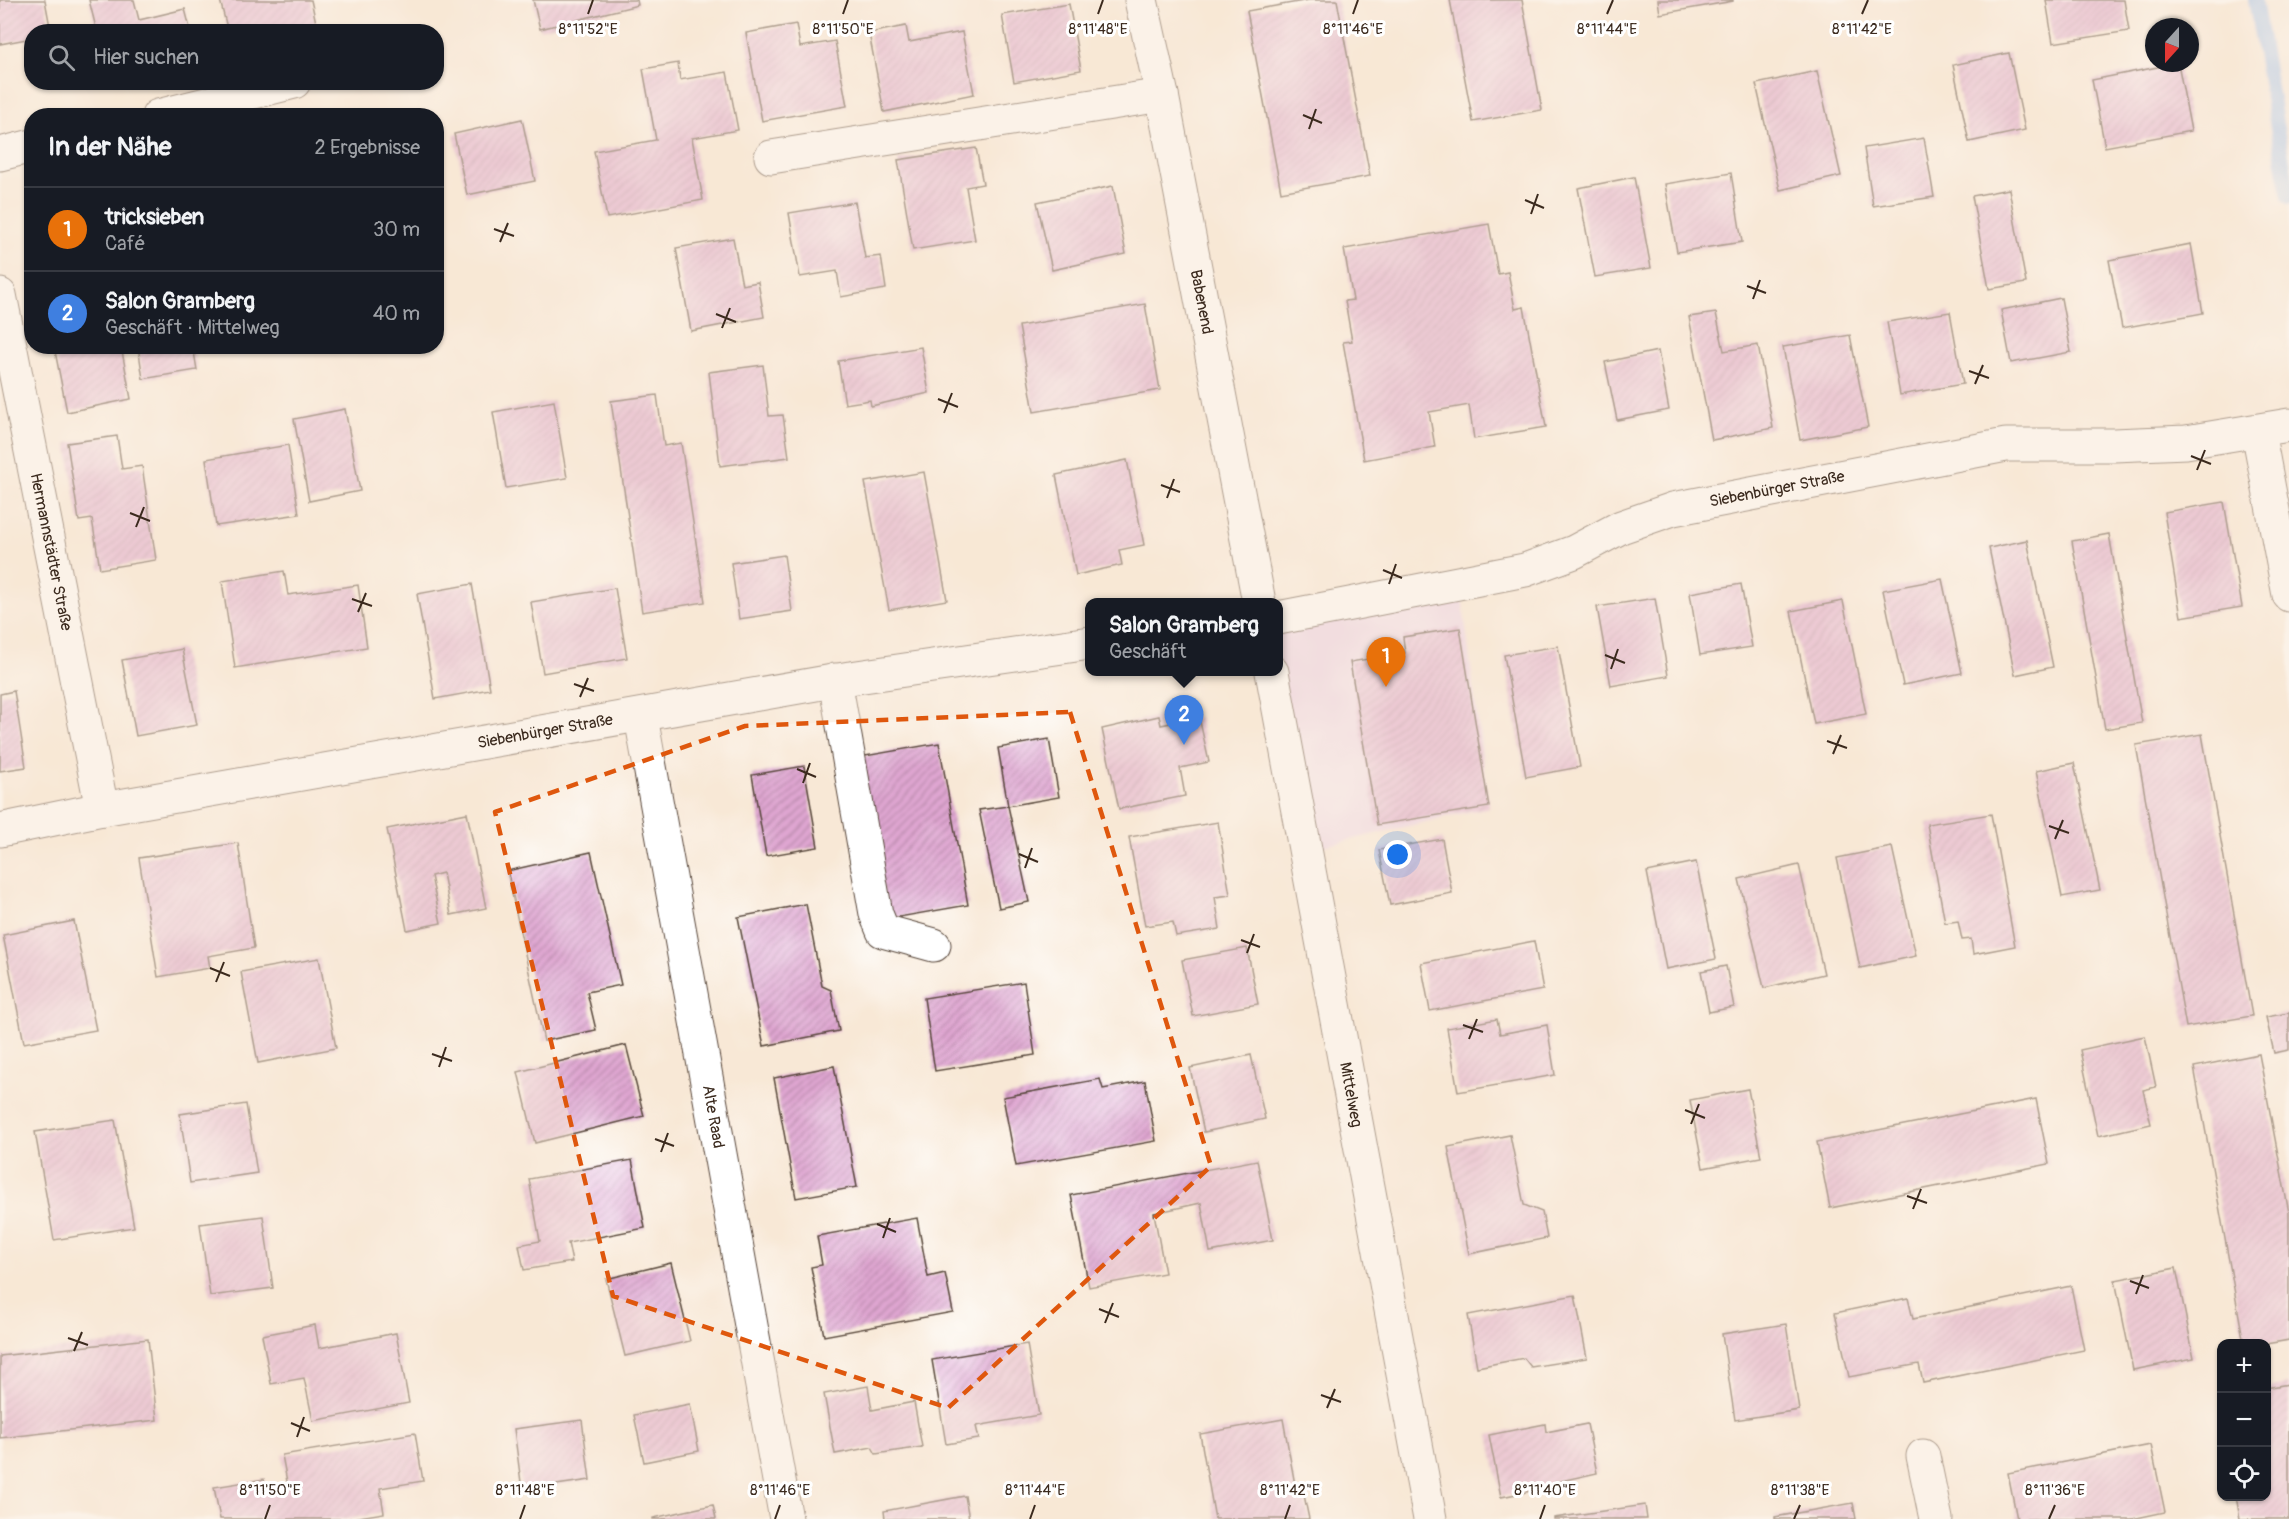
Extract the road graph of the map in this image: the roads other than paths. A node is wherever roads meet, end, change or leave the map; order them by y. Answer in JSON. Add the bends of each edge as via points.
{"nodes":[{"id":1,"x":1141,"y":0,"type":"edge"},
{"id":2,"x":262,"y":90,"type":"edge"},
{"id":3,"x":1162,"y":95,"type":"junction"},
{"id":4,"x":190,"y":108,"type":"edge"},
{"id":5,"x":24,"y":148,"type":"edge"},
{"id":6,"x":0,"y":154,"type":"edge"},
{"id":7,"x":771,"y":158,"type":"dead end"},
{"id":8,"x":0,"y":295,"type":"edge"},
{"id":9,"x":2274,"y":428,"type":"edge"},
{"id":10,"x":2289,"y":595,"type":"edge"},
{"id":11,"x":1258,"y":598,"type":"edge"},
{"id":12,"x":1283,"y":617,"type":"edge"},
{"id":13,"x":1085,"y":644,"type":"edge"},
{"id":14,"x":1273,"y":676,"type":"edge"},
{"id":15,"x":835,"y":680,"type":"junction"},
{"id":16,"x":641,"y":717,"type":"junction"},
{"id":17,"x":102,"y":809,"type":"junction"},
{"id":18,"x":0,"y":830,"type":"edge"},
{"id":19,"x":934,"y":945,"type":"dead end"},
{"id":20,"x":1923,"y":1456,"type":"dead end"},
{"id":21,"x":786,"y":1519,"type":"edge"},
{"id":22,"x":1430,"y":1519,"type":"edge"},
{"id":23,"x":1936,"y":1519,"type":"edge"}],
"edges":[{"from":1,"to":3,"type":"street","name":"Babenend"},
{"from":2,"to":4,"type":"street"},
{"from":3,"to":7,"type":"street"},
{"from":3,"to":11,"type":"street","name":"Babenend"},
{"from":5,"to":6,"type":"street"},
{"from":8,"to":17,"type":"street","name":"Hermannstädter Straße"},
{"from":9,"to":10,"type":"street"},
{"from":9,"to":12,"type":"street","name":"Siebenbürger Straße","via":[[2186,442],[2006,445],[1673,509],[1621,527],[1574,552],[1525,570]]},
{"from":13,"to":15,"type":"street","name":"Siebenbürger Straße"},
{"from":14,"to":22,"type":"street","name":"Mittelweg"},
{"from":15,"to":16,"type":"street","name":"Siebenbürger Straße"},
{"from":15,"to":19,"type":"street","via":[[876,914],[883,931]]},
{"from":16,"to":17,"type":"street","name":"Siebenbürger Straße"},
{"from":16,"to":21,"type":"street","name":"Alte Raad"},
{"from":17,"to":18,"type":"street","name":"Siebenbürger Straße"},
{"from":20,"to":23,"type":"street"}]}
